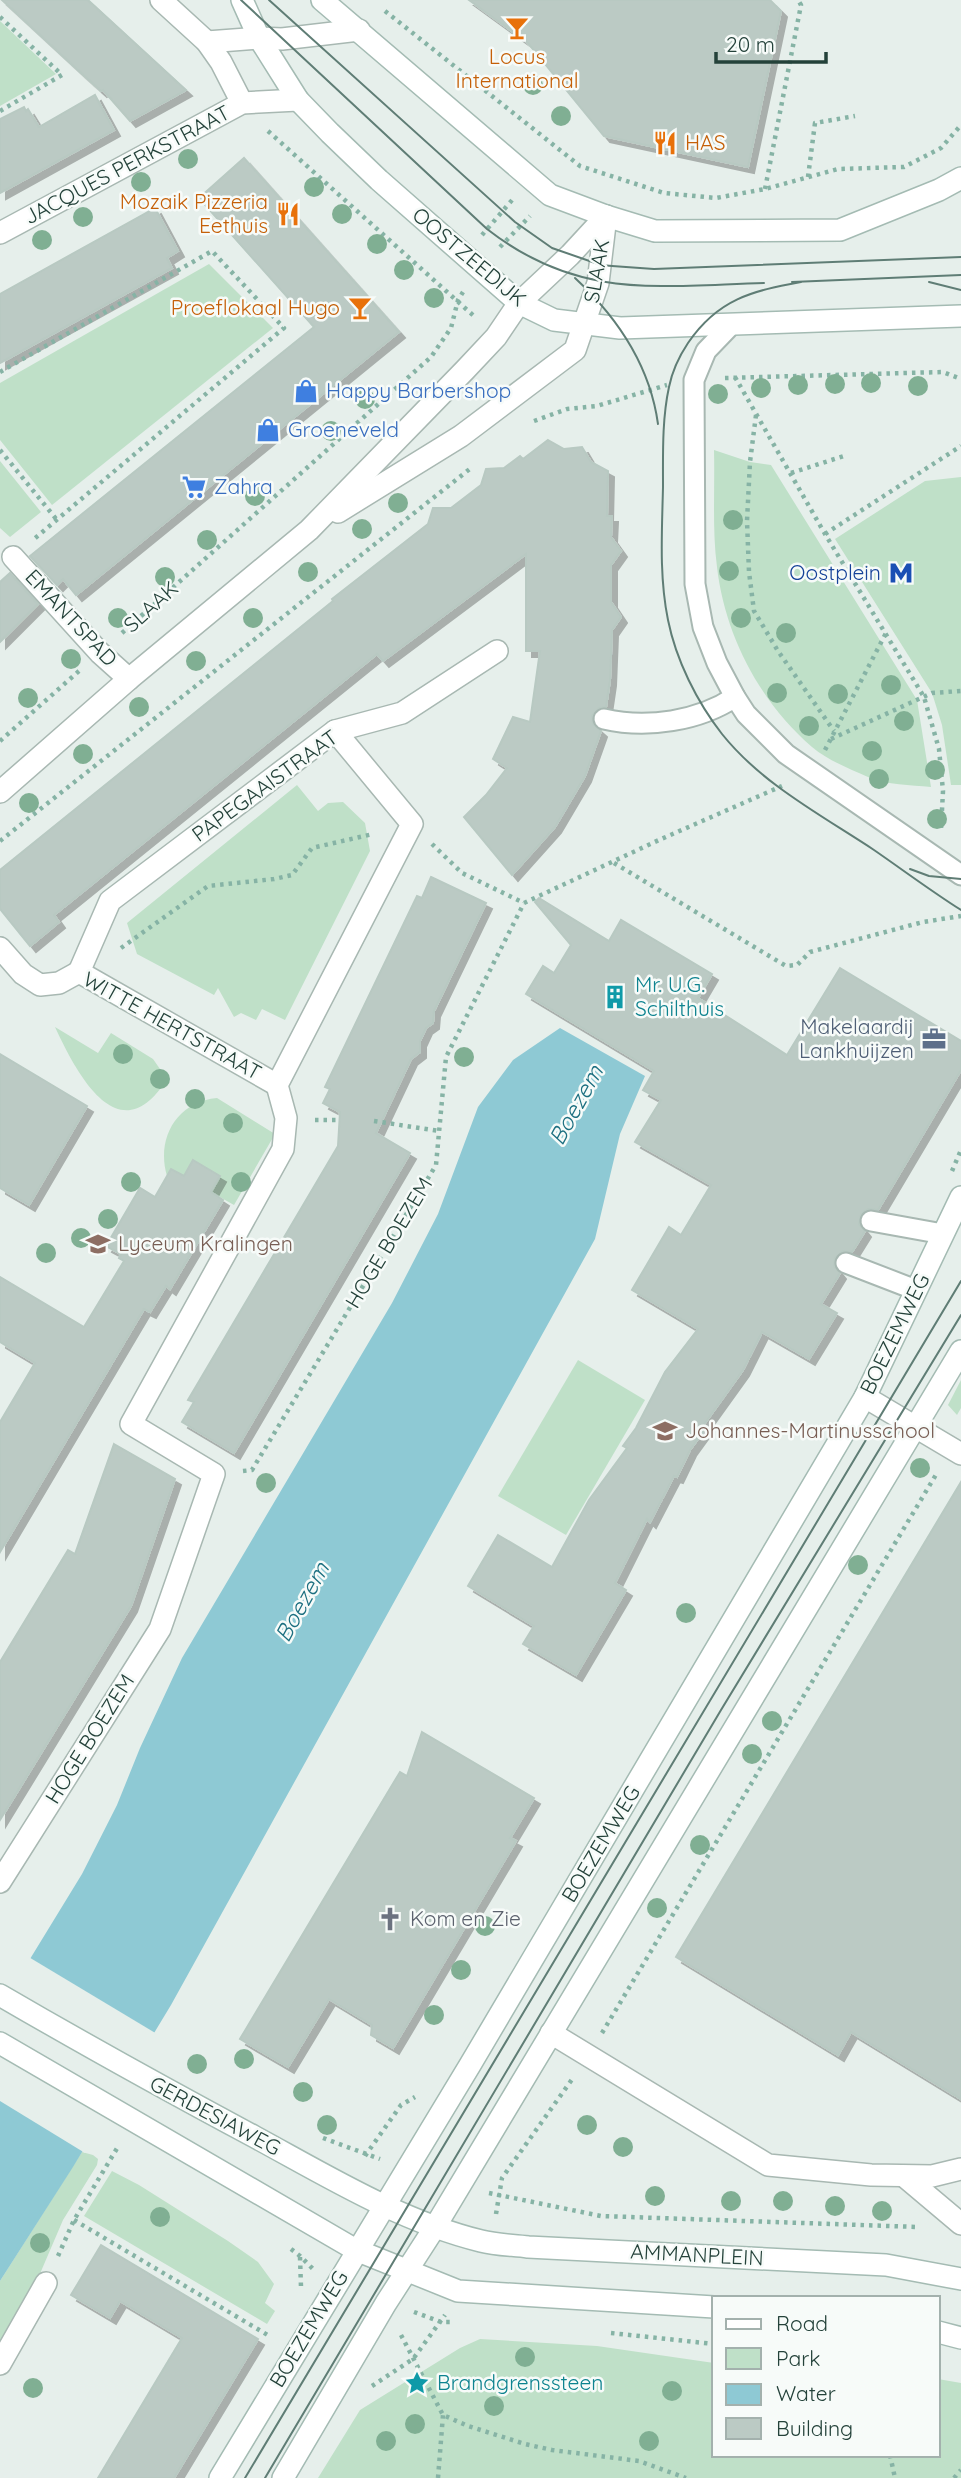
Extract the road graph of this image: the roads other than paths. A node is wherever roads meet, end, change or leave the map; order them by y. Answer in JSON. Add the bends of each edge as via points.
{"nodes":[{"id":1,"x":161,"y":0,"type":"edge"},
{"id":2,"x":242,"y":0,"type":"edge"},
{"id":3,"x":322,"y":0,"type":"edge"},
{"id":4,"x":359,"y":30,"type":"junction"},
{"id":5,"x":259,"y":38,"type":"junction"},
{"id":6,"x":207,"y":42,"type":"junction"},
{"id":7,"x":298,"y":100,"type":"junction"},
{"id":8,"x":242,"y":103,"type":"junction"},
{"id":9,"x":961,"y":178,"type":"edge"},
{"id":10,"x":606,"y":216,"type":"junction"},
{"id":11,"x":0,"y":233,"type":"edge"},
{"id":12,"x":519,"y":303,"type":"junction"},
{"id":13,"x":961,"y":316,"type":"edge"},
{"id":14,"x":585,"y":325,"type":"junction"},
{"id":15,"x":731,"y":326,"type":"junction"},
{"id":16,"x":309,"y":530,"type":"junction"},
{"id":17,"x":13,"y":557,"type":"dead end"},
{"id":18,"x":497,"y":651,"type":"dead end"},
{"id":19,"x":129,"y":679,"type":"junction"},
{"id":20,"x":735,"y":696,"type":"junction"},
{"id":21,"x":604,"y":719,"type":"dead end"},
{"id":22,"x":335,"y":731,"type":"junction"},
{"id":23,"x":0,"y":792,"type":"edge"},
{"id":24,"x":961,"y":875,"type":"edge"},
{"id":25,"x":0,"y":948,"type":"edge"},
{"id":26,"x":79,"y":971,"type":"junction"},
{"id":27,"x":277,"y":1085,"type":"junction"},
{"id":28,"x":961,"y":1197,"type":"edge"},
{"id":29,"x":871,"y":1221,"type":"dead end"},
{"id":30,"x":943,"y":1234,"type":"junction"},
{"id":31,"x":846,"y":1263,"type":"dead end"},
{"id":32,"x":916,"y":1290,"type":"junction"},
{"id":33,"x":961,"y":1351,"type":"edge"},
{"id":34,"x":865,"y":1398,"type":"junction"},
{"id":35,"x":917,"y":1428,"type":"junction"},
{"id":36,"x":956,"y":1451,"type":"edge"},
{"id":37,"x":0,"y":1882,"type":"edge"},
{"id":38,"x":0,"y":1996,"type":"edge"},
{"id":39,"x":551,"y":2034,"type":"junction"},
{"id":40,"x":0,"y":2043,"type":"edge"},
{"id":41,"x":961,"y":2169,"type":"edge"},
{"id":42,"x":904,"y":2176,"type":"junction"},
{"id":43,"x":383,"y":2205,"type":"junction"},
{"id":44,"x":961,"y":2224,"type":"edge"},
{"id":45,"x":435,"y":2227,"type":"junction"},
{"id":46,"x":356,"y":2250,"type":"junction"},
{"id":47,"x":407,"y":2272,"type":"junction"},
{"id":48,"x":961,"y":2279,"type":"edge"},
{"id":49,"x":46,"y":2283,"type":"road end"},
{"id":50,"x":712,"y":2307,"type":"edge"},
{"id":51,"x":940,"y":2333,"type":"edge"},
{"id":52,"x":961,"y":2338,"type":"edge"},
{"id":53,"x":0,"y":2364,"type":"edge"},
{"id":54,"x":220,"y":2478,"type":"edge"},
{"id":55,"x":283,"y":2478,"type":"edge"}],
"edges":[{"from":1,"to":6,"type":"street"},
{"from":2,"to":5,"type":"street","name":"OOSTZEEDIJK"},
{"from":3,"to":4,"type":"street"},
{"from":4,"to":5,"type":"street"},
{"from":4,"to":10,"type":"street","via":[[550,195]]},
{"from":5,"to":6,"type":"street"},
{"from":5,"to":7,"type":"street","name":"OOSTZEEDIJK"},
{"from":6,"to":8,"type":"street"},
{"from":7,"to":8,"type":"street","name":"JACQUES PERKSTRAAT"},
{"from":7,"to":12,"type":"street","name":"OOSTZEEDIJK"},
{"from":8,"to":11,"type":"street","name":"JACQUES PERKSTRAAT"},
{"from":9,"to":10,"type":"street","via":[[841,230],[655,231]]},
{"from":10,"to":12,"type":"street","name":"SLAAK"},
{"from":10,"to":14,"type":"street","name":"SLAAK","via":[[598,283]]},
{"from":12,"to":14,"type":"street","name":"OOSTZEEDIJK","via":[[554,320]]},
{"from":12,"to":16,"type":"street","name":"SLAAK","via":[[466,370]]},
{"from":13,"to":15,"type":"street","name":"OOSTZEEDIJK"},
{"from":14,"to":15,"type":"street","name":"OOSTZEEDIJK"},
{"from":14,"to":16,"type":"street","name":"SLAAK","via":[[575,351],[461,436]]},
{"from":15,"to":20,"type":"lane","via":[[706,351],[694,380],[695,584],[704,627]]},
{"from":16,"to":19,"type":"street","name":"SLAAK"},
{"from":17,"to":19,"type":"street","name":"EMANTSPAD"},
{"from":18,"to":22,"type":"street","name":"PAPEGAAISTRAAT","via":[[402,713]]},
{"from":19,"to":23,"type":"street","name":"SLAAK"},
{"from":20,"to":21,"type":"lane","via":[[707,712],[681,719]]},
{"from":20,"to":24,"type":"lane","via":[[746,714],[786,754]]},
{"from":22,"to":26,"type":"street","name":"PAPEGAAISTRAAT","via":[[110,901]]},
{"from":22,"to":27,"type":"street","via":[[412,824]]},
{"from":25,"to":26,"type":"street","name":"WITTE HERTSTRAAT","via":[[40,985],[59,983]]},
{"from":26,"to":27,"type":"street","name":"WITTE HERTSTRAAT"},
{"from":27,"to":37,"type":"street","name":"HOGE BOEZEM","via":[[286,1120],[283,1149],[131,1424],[214,1474],[160,1629]]},
{"from":28,"to":30,"type":"street","name":"BOEZEMWEG"},
{"from":29,"to":30,"type":"lane"},
{"from":30,"to":32,"type":"street","name":"BOEZEMWEG"},
{"from":31,"to":32,"type":"lane"},
{"from":32,"to":34,"type":"street","name":"BOEZEMWEG"},
{"from":33,"to":35,"type":"street"},
{"from":34,"to":35,"type":"street"},
{"from":34,"to":43,"type":"street","name":"BOEZEMWEG"},
{"from":35,"to":36,"type":"street"},
{"from":35,"to":39,"type":"street"},
{"from":38,"to":43,"type":"street","name":"GERDESIAWEG"},
{"from":39,"to":42,"type":"street","via":[[768,2165]]},
{"from":39,"to":45,"type":"street"},
{"from":40,"to":46,"type":"street","name":"GERDESIAWEG"},
{"from":41,"to":42,"type":"street"},
{"from":42,"to":44,"type":"street"},
{"from":43,"to":45,"type":"street","name":"GERDESIAWEG"},
{"from":43,"to":46,"type":"street","name":"BOEZEMWEG"},
{"from":45,"to":47,"type":"street"},
{"from":45,"to":48,"type":"street","name":"AMMANPLEIN","via":[[483,2242],[886,2265]]},
{"from":46,"to":47,"type":"street"},
{"from":46,"to":54,"type":"street","name":"BOEZEMWEG"},
{"from":47,"to":50,"type":"street","via":[[458,2291]]},
{"from":47,"to":55,"type":"street"},
{"from":49,"to":53,"type":"street"},
{"from":51,"to":52,"type":"street"}]}
